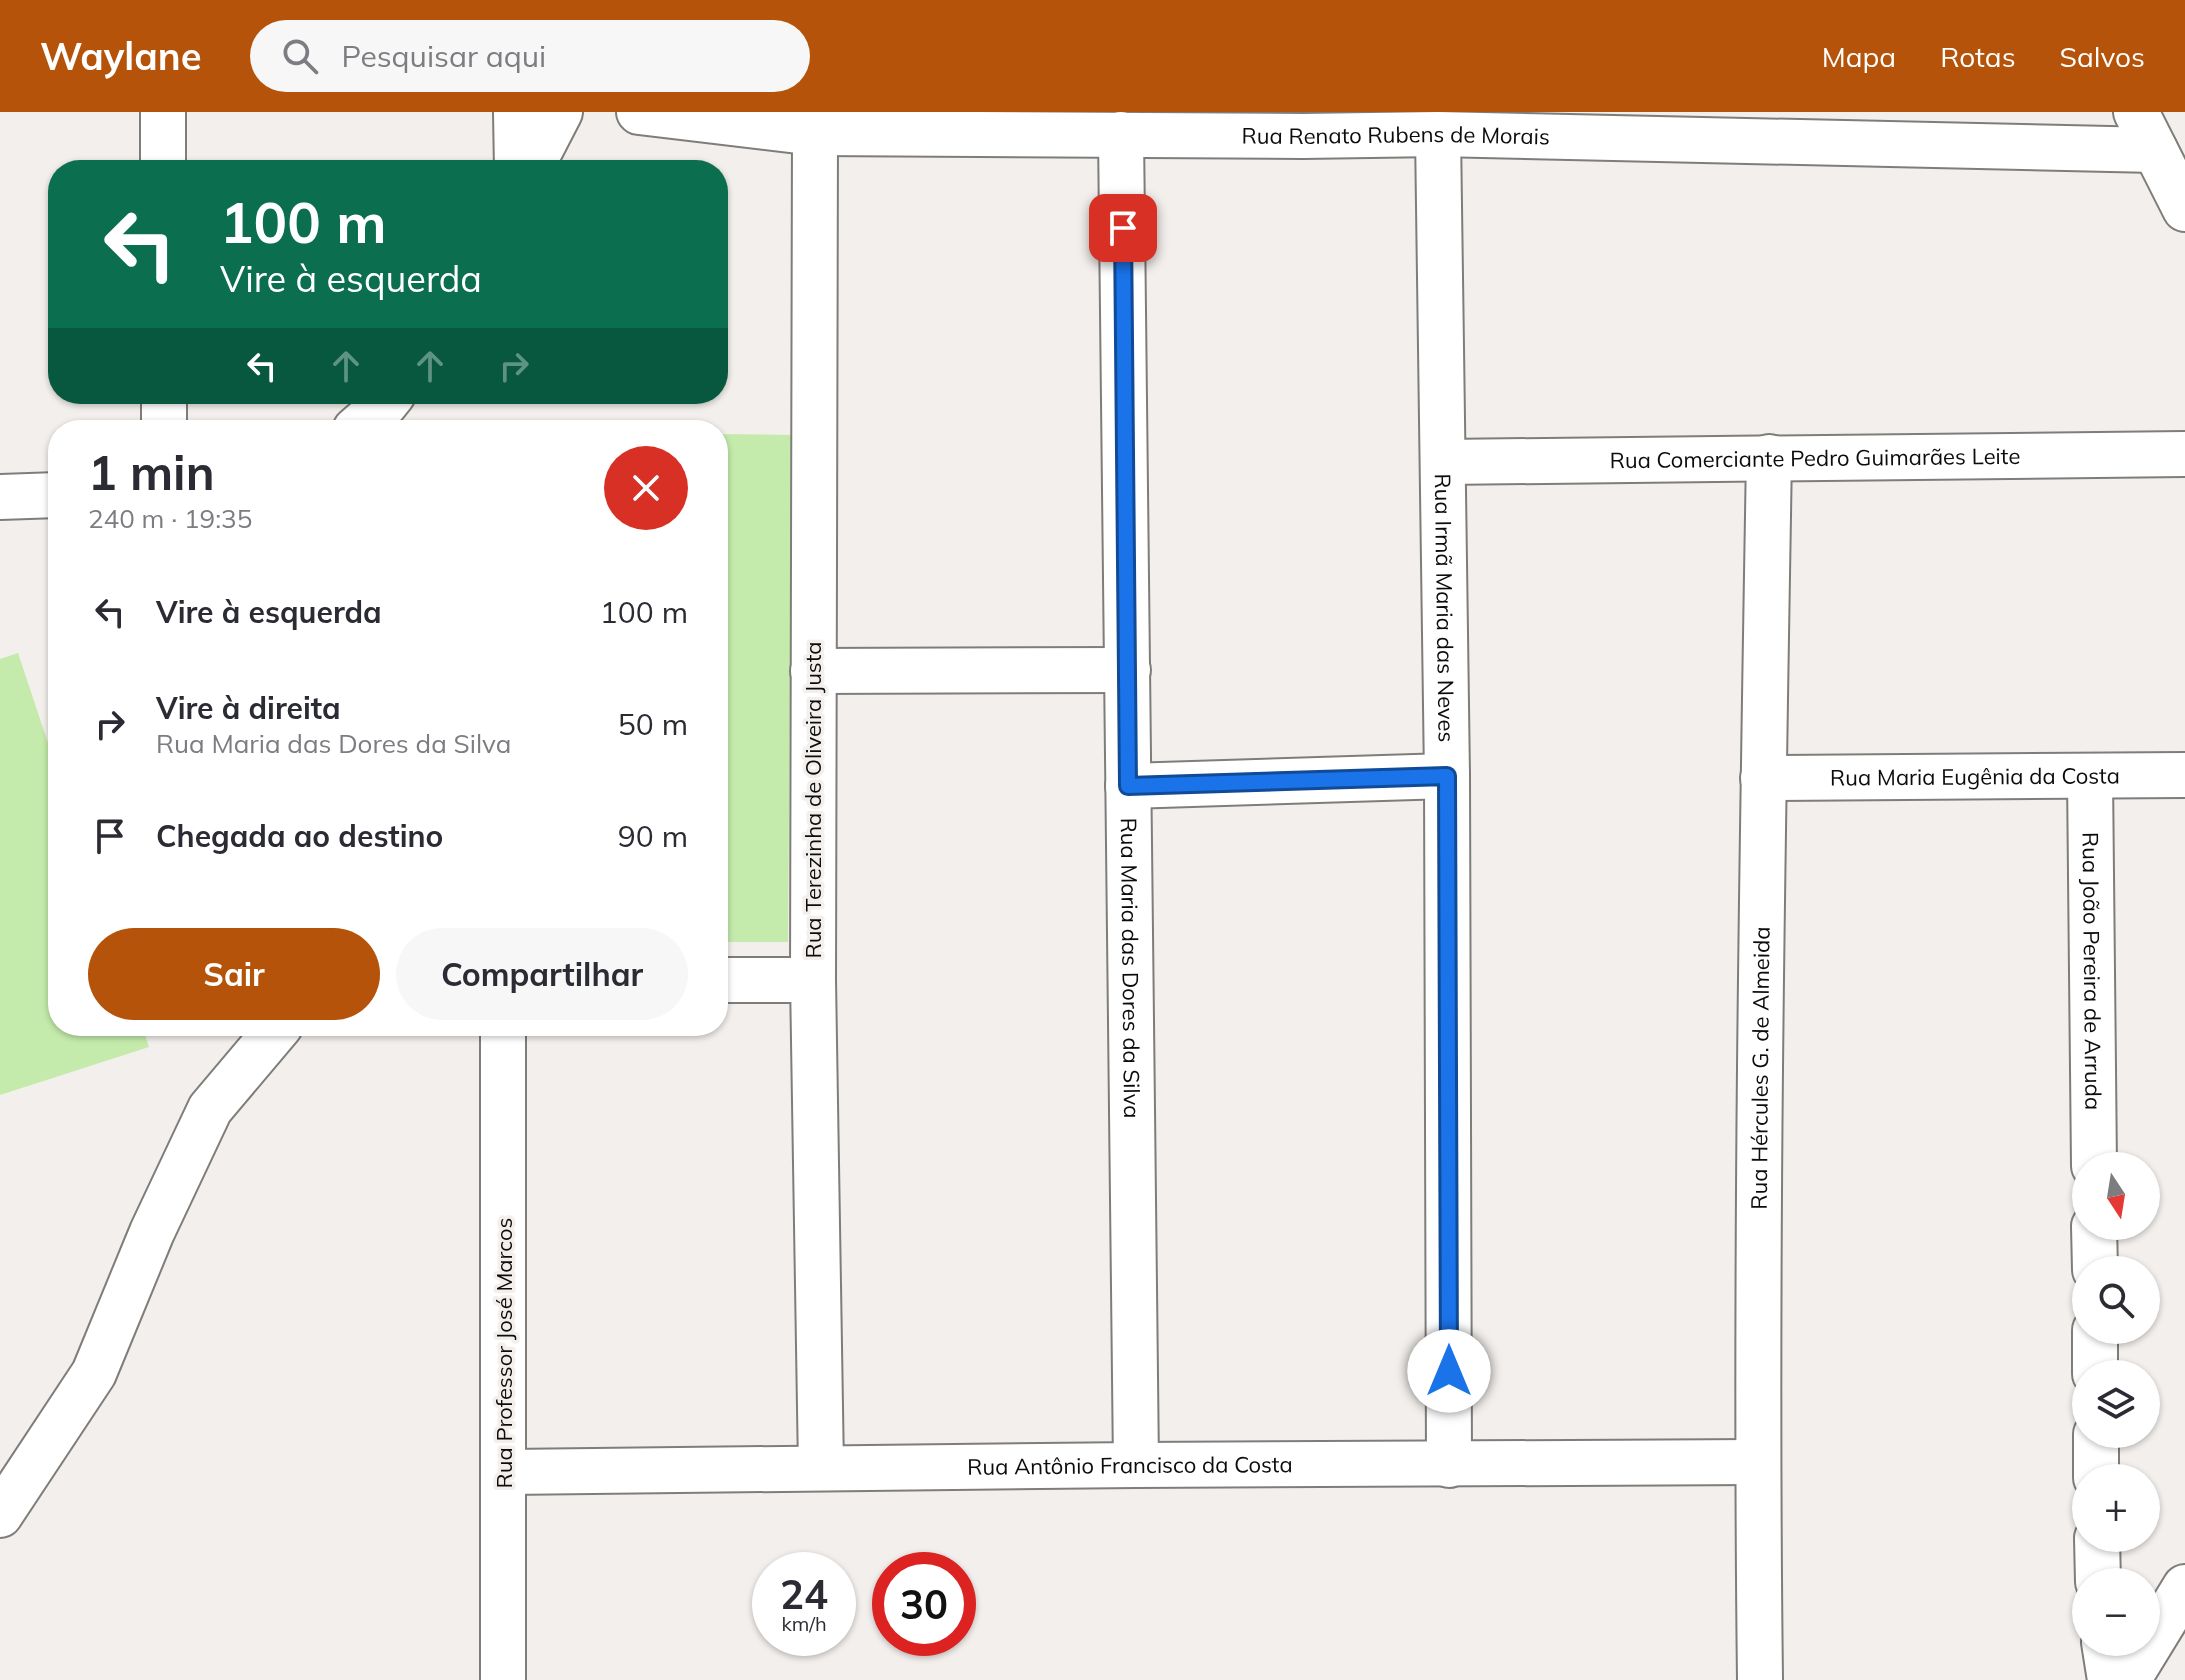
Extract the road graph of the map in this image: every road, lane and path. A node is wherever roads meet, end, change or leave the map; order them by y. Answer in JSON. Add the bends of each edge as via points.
{"nodes":[{"id":1,"x":163,"y":112,"type":"edge"},
{"id":2,"x":516,"y":112,"type":"edge"},
{"id":3,"x":560,"y":112,"type":"edge"},
{"id":4,"x":639,"y":112,"type":"edge"},
{"id":5,"x":1303,"y":124,"type":"edge"},
{"id":6,"x":2145,"y":131,"type":"edge"},
{"id":7,"x":815,"y":133,"type":"junction"},
{"id":8,"x":1121,"y":134,"type":"junction"},
{"id":9,"x":1438,"y":134,"type":"junction"},
{"id":10,"x":163,"y":160,"type":"edge"},
{"id":11,"x":517,"y":160,"type":"edge"},
{"id":12,"x":535,"y":160,"type":"edge"},
{"id":13,"x":2185,"y":209,"type":"edge"},
{"id":14,"x":385,"y":404,"type":"edge"},
{"id":15,"x":367,"y":420,"type":"edge"},
{"id":16,"x":2185,"y":454,"type":"edge"},
{"id":17,"x":1769,"y":457,"type":"junction"},
{"id":18,"x":1443,"y":462,"type":"junction"},
{"id":19,"x":48,"y":495,"type":"edge"},
{"id":20,"x":0,"y":497,"type":"edge"},
{"id":21,"x":1128,"y":670,"type":"junction"},
{"id":22,"x":813,"y":671,"type":"junction"},
{"id":23,"x":2185,"y":775,"type":"edge"},
{"id":24,"x":1447,"y":776,"type":"junction"},
{"id":25,"x":2090,"y":777,"type":"junction"},
{"id":26,"x":1763,"y":778,"type":"junction"},
{"id":27,"x":1128,"y":786,"type":"junction"},
{"id":28,"x":728,"y":980,"type":"edge"},
{"id":29,"x":813,"y":980,"type":"junction"},
{"id":30,"x":272,"y":1036,"type":"edge"},
{"id":31,"x":503,"y":1036,"type":"edge"},
{"id":32,"x":2094,"y":1152,"type":"edge"},
{"id":33,"x":1757,"y":1462,"type":"junction"},
{"id":34,"x":1136,"y":1465,"type":"junction"},
{"id":35,"x":1449,"y":1465,"type":"junction"},
{"id":36,"x":821,"y":1468,"type":"junction"},
{"id":37,"x":504,"y":1472,"type":"junction"},
{"id":38,"x":0,"y":1515,"type":"edge"},
{"id":39,"x":2185,"y":1587,"type":"edge"},
{"id":40,"x":2106,"y":1656,"type":"edge"},
{"id":41,"x":503,"y":1680,"type":"edge"},
{"id":42,"x":1760,"y":1680,"type":"edge"},
{"id":43,"x":2110,"y":1680,"type":"edge"},
{"id":44,"x":2128,"y":1680,"type":"edge"}],
"edges":[{"from":1,"to":10,"type":"street"},
{"from":2,"to":11,"type":"street"},
{"from":3,"to":12,"type":"street"},
{"from":4,"to":7,"type":"street","name":"Rua Renato Rubens de Morais"},
{"from":5,"to":8,"type":"street","name":"Rua Renato Rubens de Morais"},
{"from":5,"to":9,"type":"street","name":"Rua Renato Rubens de Morais"},
{"from":6,"to":9,"type":"street","name":"Rua Renato Rubens de Morais"},
{"from":6,"to":13,"type":"street"},
{"from":7,"to":8,"type":"street","name":"Rua Renato Rubens de Morais"},
{"from":7,"to":22,"type":"street","name":"Rua Terezinha de Oliveira Justa"},
{"from":8,"to":21,"type":"street","name":"Rua Maria das Dores da Silva"},
{"from":9,"to":18,"type":"street","name":"Rua Irmã Maria das Neves"},
{"from":14,"to":15,"type":"street"},
{"from":16,"to":17,"type":"street","name":"Rua Comerciante Pedro Guimarães Leite"},
{"from":17,"to":18,"type":"street","name":"Rua Comerciante Pedro Guimarães Leite"},
{"from":17,"to":26,"type":"street","name":"Rua Hércules G. de Almeida"},
{"from":18,"to":24,"type":"street","name":"Rua Irmã Maria das Neves"},
{"from":19,"to":20,"type":"street"},
{"from":21,"to":22,"type":"street"},
{"from":21,"to":27,"type":"street","name":"Rua Maria das Dores da Silva"},
{"from":22,"to":29,"type":"street","name":"Rua Terezinha de Oliveira Justa"},
{"from":23,"to":25,"type":"street","name":"Rua Maria Eugênia da Costa"},
{"from":24,"to":27,"type":"street"},
{"from":24,"to":35,"type":"street","name":"Rua Irmã Maria das Neves"},
{"from":25,"to":26,"type":"street","name":"Rua Maria Eugênia da Costa"},
{"from":25,"to":32,"type":"street","name":"Rua João Pereira de Arruda"},
{"from":26,"to":33,"type":"street","name":"Rua Hércules G. de Almeida"},
{"from":27,"to":34,"type":"street","name":"Rua Maria das Dores da Silva"},
{"from":28,"to":29,"type":"street"},
{"from":29,"to":36,"type":"street","name":"Rua Terezinha de Oliveira Justa"},
{"from":30,"to":38,"type":"street","via":[[210,1109],[94,1373]]},
{"from":31,"to":37,"type":"street","name":"Rua Professor José Marcos"},
{"from":33,"to":35,"type":"street","name":"Rua Antônio Francisco da Costa"},
{"from":33,"to":42,"type":"street","name":"Rua Hércules G. de Almeida"},
{"from":34,"to":35,"type":"street","name":"Rua Antônio Francisco da Costa"},
{"from":34,"to":36,"type":"street","name":"Rua Antônio Francisco da Costa"},
{"from":36,"to":37,"type":"street","name":"Rua Antônio Francisco da Costa"},
{"from":37,"to":41,"type":"street","name":"Rua Professor José Marcos"},
{"from":39,"to":44,"type":"street"},
{"from":40,"to":43,"type":"street"}]}
